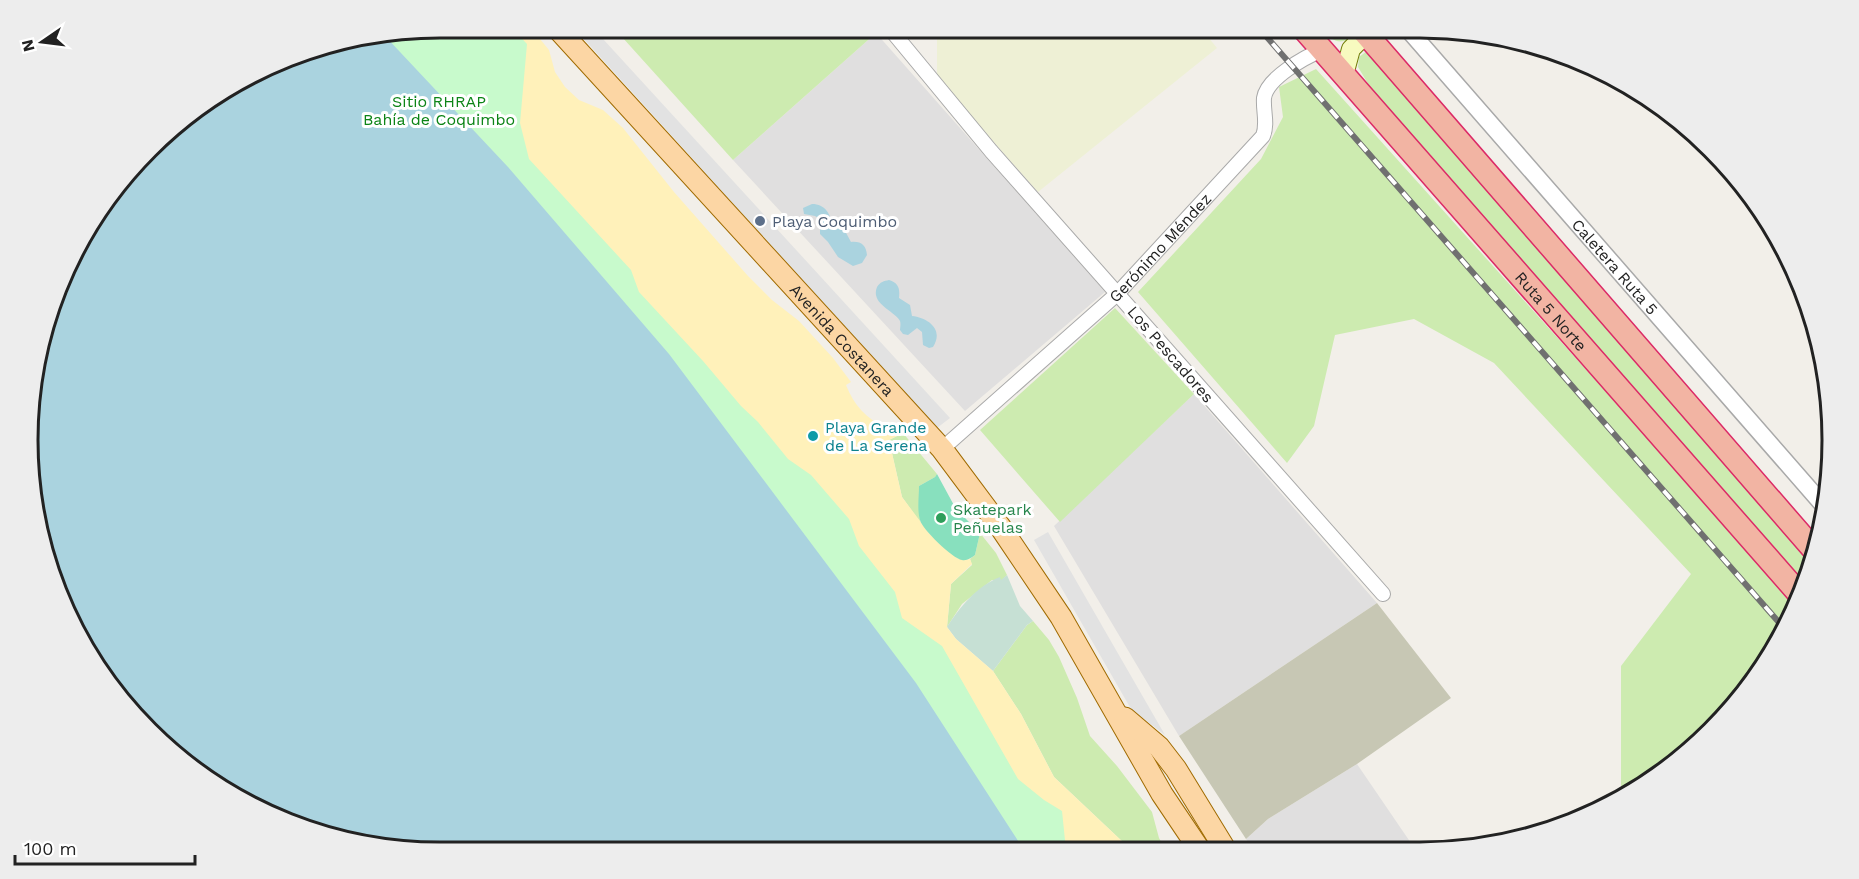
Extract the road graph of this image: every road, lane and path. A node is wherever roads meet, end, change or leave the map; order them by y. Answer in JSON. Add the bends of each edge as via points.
{"nodes":[{"id":1,"x":566,"y":38,"type":"edge"},
{"id":2,"x":898,"y":38,"type":"edge"},
{"id":3,"x":1312,"y":38,"type":"edge"},
{"id":4,"x":1353,"y":38,"type":"edge"},
{"id":5,"x":1361,"y":38,"type":"edge"},
{"id":6,"x":1366,"y":38,"type":"edge"},
{"id":7,"x":1416,"y":38,"type":"edge"},
{"id":8,"x":1322,"y":50,"type":"junction"},
{"id":9,"x":1344,"y":75,"type":"junction"},
{"id":10,"x":1117,"y":294,"type":"junction"},
{"id":11,"x":942,"y":449,"type":"junction"},
{"id":12,"x":1817,"y":498,"type":"edge"},
{"id":13,"x":1808,"y":543,"type":"edge"},
{"id":14,"x":1793,"y":587,"type":"edge"},
{"id":15,"x":1383,"y":594,"type":"dead end"},
{"id":16,"x":1115,"y":711,"type":"junction"},
{"id":17,"x":1185,"y":781,"type":"junction"},
{"id":18,"x":1162,"y":794,"type":"junction"},
{"id":19,"x":1194,"y":842,"type":"edge"},
{"id":20,"x":1221,"y":842,"type":"edge"}],
"edges":[{"from":1,"to":11,"type":"main road","name":"Avenida Costanera"},
{"from":2,"to":10,"type":"street","name":"Los Pescadores"},
{"from":3,"to":8,"type":"highway","name":"Ruta 5 Norte"},
{"from":4,"to":8,"type":"main road","name":"Gerónimo Méndez"},
{"from":5,"to":9,"type":"main road"},
{"from":6,"to":13,"type":"highway"},
{"from":7,"to":12,"type":"street","name":"Caletera Ruta 5"},
{"from":8,"to":9,"type":"highway","name":"Ruta 5 Norte"},
{"from":8,"to":10,"type":"street","name":"Gerónimo Méndez","via":[[1306,56],[1269,86],[1264,99],[1263,136]]},
{"from":9,"to":14,"type":"highway","name":"Ruta 5 Norte"},
{"from":10,"to":11,"type":"street","name":"Gerónimo Méndez"},
{"from":10,"to":15,"type":"street","name":"Los Pescadores"},
{"from":11,"to":16,"type":"main road","name":"Avenida Costanera","via":[[1031,572]]},
{"from":16,"to":17,"type":"main road","name":"Avenida Costanera","via":[[1158,747]]},
{"from":16,"to":18,"type":"main road","name":"Avenida Costanera"},
{"from":17,"to":18,"type":"main road","via":[[1175,777],[1168,780]]},
{"from":17,"to":20,"type":"main road","name":"Avenida Costanera"},
{"from":18,"to":19,"type":"main road","name":"Avenida Costanera"}]}
